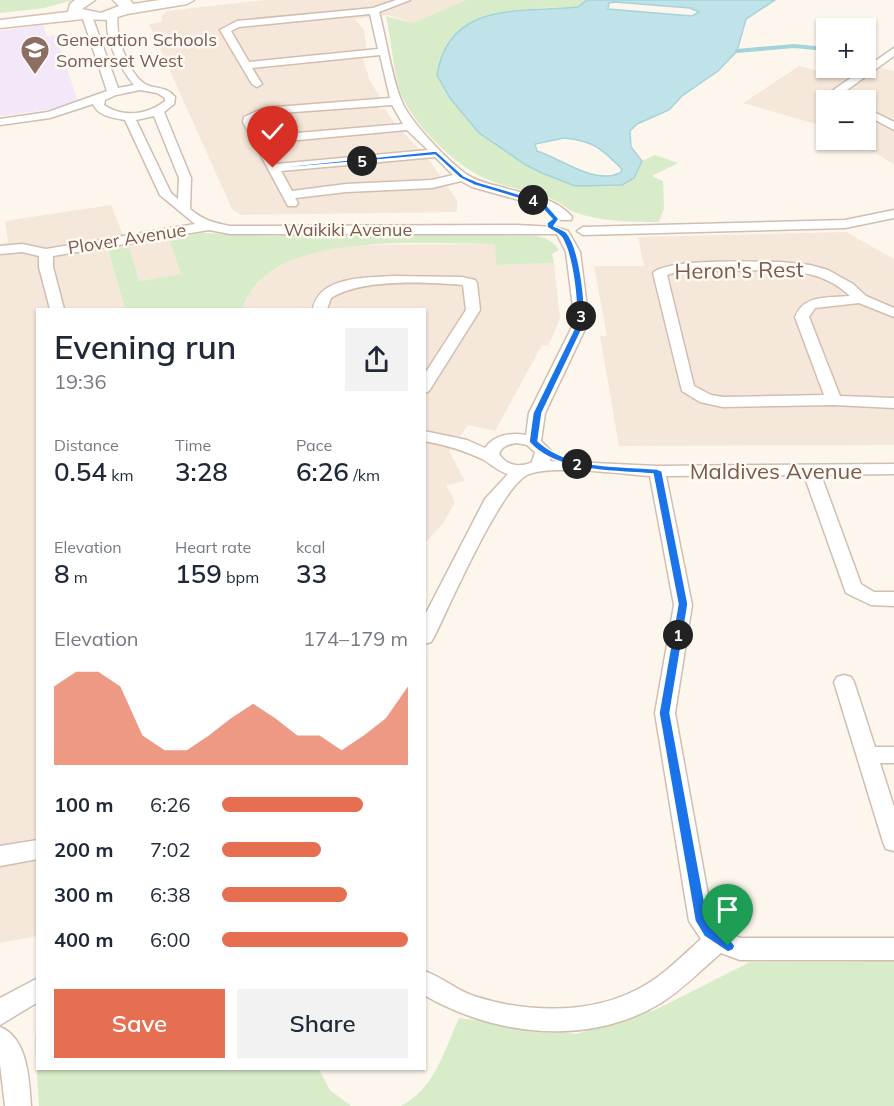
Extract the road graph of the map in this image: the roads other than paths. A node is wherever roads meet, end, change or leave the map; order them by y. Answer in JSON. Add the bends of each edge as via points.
{"nodes":[{"id":1,"x":145,"y":0,"type":"edge"},
{"id":2,"x":187,"y":0,"type":"edge"},
{"id":3,"x":405,"y":0,"type":"edge"},
{"id":4,"x":85,"y":6,"type":"edge"},
{"id":5,"x":120,"y":6,"type":"edge"},
{"id":6,"x":374,"y":11,"type":"junction"},
{"id":7,"x":0,"y":16,"type":"edge"},
{"id":8,"x":0,"y":24,"type":"edge"},
{"id":9,"x":894,"y":51,"type":"edge"},
{"id":10,"x":383,"y":52,"type":"junction"},
{"id":11,"x":246,"y":65,"type":"junction"},
{"id":12,"x":257,"y":84,"type":"dead end"},
{"id":13,"x":144,"y":88,"type":"junction"},
{"id":14,"x":840,"y":90,"type":"edge"},
{"id":15,"x":113,"y":92,"type":"junction"},
{"id":16,"x":102,"y":98,"type":"junction"},
{"id":17,"x":396,"y":101,"type":"junction"},
{"id":18,"x":158,"y":111,"type":"junction"},
{"id":19,"x":107,"y":113,"type":"junction"},
{"id":20,"x":50,"y":115,"type":"junction"},
{"id":21,"x":129,"y":116,"type":"junction"},
{"id":22,"x":876,"y":117,"type":"edge"},
{"id":23,"x":0,"y":122,"type":"edge"},
{"id":24,"x":410,"y":126,"type":"junction"},
{"id":25,"x":894,"y":127,"type":"edge"},
{"id":26,"x":258,"y":140,"type":"junction"},
{"id":27,"x":436,"y":153,"type":"junction"},
{"id":28,"x":273,"y":168,"type":"junction"},
{"id":29,"x":462,"y":177,"type":"junction"},
{"id":30,"x":184,"y":210,"type":"junction"},
{"id":31,"x":894,"y":214,"type":"edge"},
{"id":32,"x":558,"y":225,"type":"junction"},
{"id":33,"x":209,"y":226,"type":"junction"},
{"id":34,"x":582,"y":229,"type":"junction"},
{"id":35,"x":0,"y":250,"type":"edge"},
{"id":36,"x":573,"y":252,"type":"junction"},
{"id":37,"x":46,"y":253,"type":"junction"},
{"id":38,"x":861,"y":299,"type":"junction"},
{"id":39,"x":57,"y":308,"type":"edge"},
{"id":40,"x":320,"y":308,"type":"edge"},
{"id":41,"x":894,"y":313,"type":"edge"},
{"id":42,"x":426,"y":385,"type":"edge"},
{"id":43,"x":834,"y":400,"type":"junction"},
{"id":44,"x":894,"y":403,"type":"edge"},
{"id":45,"x":537,"y":413,"type":"junction"},
{"id":46,"x":426,"y":436,"type":"edge"},
{"id":47,"x":499,"y":451,"type":"junction"},
{"id":48,"x":534,"y":458,"type":"junction"},
{"id":49,"x":894,"y":469,"type":"edge"},
{"id":50,"x":657,"y":471,"type":"junction"},
{"id":51,"x":811,"y":471,"type":"junction"},
{"id":52,"x":494,"y":499,"type":"junction"},
{"id":53,"x":894,"y":599,"type":"edge"},
{"id":54,"x":426,"y":633,"type":"edge"},
{"id":55,"x":844,"y":682,"type":"dead end"},
{"id":56,"x":868,"y":755,"type":"junction"},
{"id":57,"x":894,"y":755,"type":"edge"},
{"id":58,"x":894,"y":842,"type":"edge"},
{"id":59,"x":36,"y":849,"type":"edge"},
{"id":60,"x":0,"y":856,"type":"edge"},
{"id":61,"x":718,"y":940,"type":"junction"},
{"id":62,"x":894,"y":949,"type":"edge"},
{"id":63,"x":426,"y":983,"type":"edge"},
{"id":64,"x":36,"y":990,"type":"edge"},
{"id":65,"x":0,"y":1013,"type":"edge"},
{"id":66,"x":0,"y":1038,"type":"edge"},
{"id":67,"x":18,"y":1106,"type":"edge"}],
"edges":[{"from":1,"to":5,"type":"street"},
{"from":2,"to":5,"type":"street"},
{"from":3,"to":6,"type":"street"},
{"from":4,"to":5,"type":"street"},
{"from":4,"to":7,"type":"street"},
{"from":4,"to":8,"type":"street"},
{"from":4,"to":15,"type":"street"},
{"from":5,"to":13,"type":"street","via":[[110,27],[130,76]]},
{"from":6,"to":10,"type":"street"},
{"from":6,"to":11,"type":"street","via":[[229,27],[225,30]]},
{"from":9,"to":14,"type":"street"},
{"from":10,"to":11,"type":"street"},
{"from":10,"to":17,"type":"street"},
{"from":11,"to":12,"type":"street"},
{"from":13,"to":15,"type":"street"},
{"from":13,"to":18,"type":"street","via":[[160,90],[170,97],[166,107]]},
{"from":15,"to":16,"type":"street"},
{"from":16,"to":19,"type":"street","via":[[99,107]]},
{"from":16,"to":20,"type":"street"},
{"from":17,"to":24,"type":"street"},
{"from":17,"to":26,"type":"street","via":[[255,113],[249,122]]},
{"from":18,"to":21,"type":"street"},
{"from":18,"to":30,"type":"street","via":[[185,178]]},
{"from":19,"to":20,"type":"street"},
{"from":19,"to":21,"type":"street"},
{"from":20,"to":23,"type":"street"},
{"from":21,"to":30,"type":"street","name":"Waikiki Avenue","via":[[166,195]]},
{"from":22,"to":25,"type":"street"},
{"from":24,"to":26,"type":"street"},
{"from":24,"to":27,"type":"street"},
{"from":26,"to":28,"type":"street"},
{"from":27,"to":28,"type":"street"},
{"from":27,"to":29,"type":"street"},
{"from":28,"to":29,"type":"street","via":[[290,199],[346,188],[432,184]]},
{"from":29,"to":32,"type":"street","via":[[543,204]]},
{"from":30,"to":33,"type":"street","name":"Waikiki Avenue"},
{"from":31,"to":34,"type":"street","via":[[845,224]]},
{"from":32,"to":33,"type":"street","name":"Waikiki Avenue","via":[[517,229],[230,230]]},
{"from":32,"to":34,"type":"street","name":"Waikiki Avenue"},
{"from":32,"to":36,"type":"street"},
{"from":33,"to":37,"type":"street","name":"Plover Avenue"},
{"from":34,"to":36,"type":"street"},
{"from":35,"to":37,"type":"street","name":"Plover Avenue","via":[[22,248]]},
{"from":36,"to":45,"type":"street","via":[[579,327]]},
{"from":37,"to":39,"type":"street","name":"Plover Avenue"},
{"from":38,"to":41,"type":"street","name":"Heron's Rest"},
{"from":38,"to":43,"type":"street","name":"Heron's Rest","via":[[811,304],[802,317]]},
{"from":38,"to":43,"type":"street","name":"Heron's Rest","via":[[842,281],[794,265],[674,268],[660,273],[687,388],[696,395],[723,402]]},
{"from":40,"to":42,"type":"street","via":[[328,293],[354,283],[470,283],[470,318]]},
{"from":43,"to":44,"type":"street","name":"Heron's Rest"},
{"from":45,"to":47,"type":"street"},
{"from":45,"to":48,"type":"street"},
{"from":46,"to":47,"type":"street"},
{"from":47,"to":48,"type":"street"},
{"from":47,"to":48,"type":"street","via":[[504,469]]},
{"from":47,"to":52,"type":"street"},
{"from":48,"to":50,"type":"street","name":"Maldives Avenue"},
{"from":48,"to":52,"type":"street"},
{"from":49,"to":51,"type":"street","name":"Maldives Avenue"},
{"from":50,"to":51,"type":"street","name":"Maldives Avenue"},
{"from":50,"to":61,"type":"street","via":[[683,604],[665,713],[699,910],[705,926]]},
{"from":51,"to":53,"type":"street","via":[[853,588],[870,598]]},
{"from":52,"to":54,"type":"street"},
{"from":55,"to":56,"type":"street"},
{"from":56,"to":57,"type":"street"},
{"from":56,"to":58,"type":"street"},
{"from":59,"to":60,"type":"street"},
{"from":61,"to":62,"type":"street","via":[[751,950]]},
{"from":61,"to":63,"type":"street","via":[[650,996],[577,1019],[495,1012],[464,1003]]},
{"from":64,"to":65,"type":"street"},
{"from":66,"to":67,"type":"street","via":[[15,1065]]}]}
